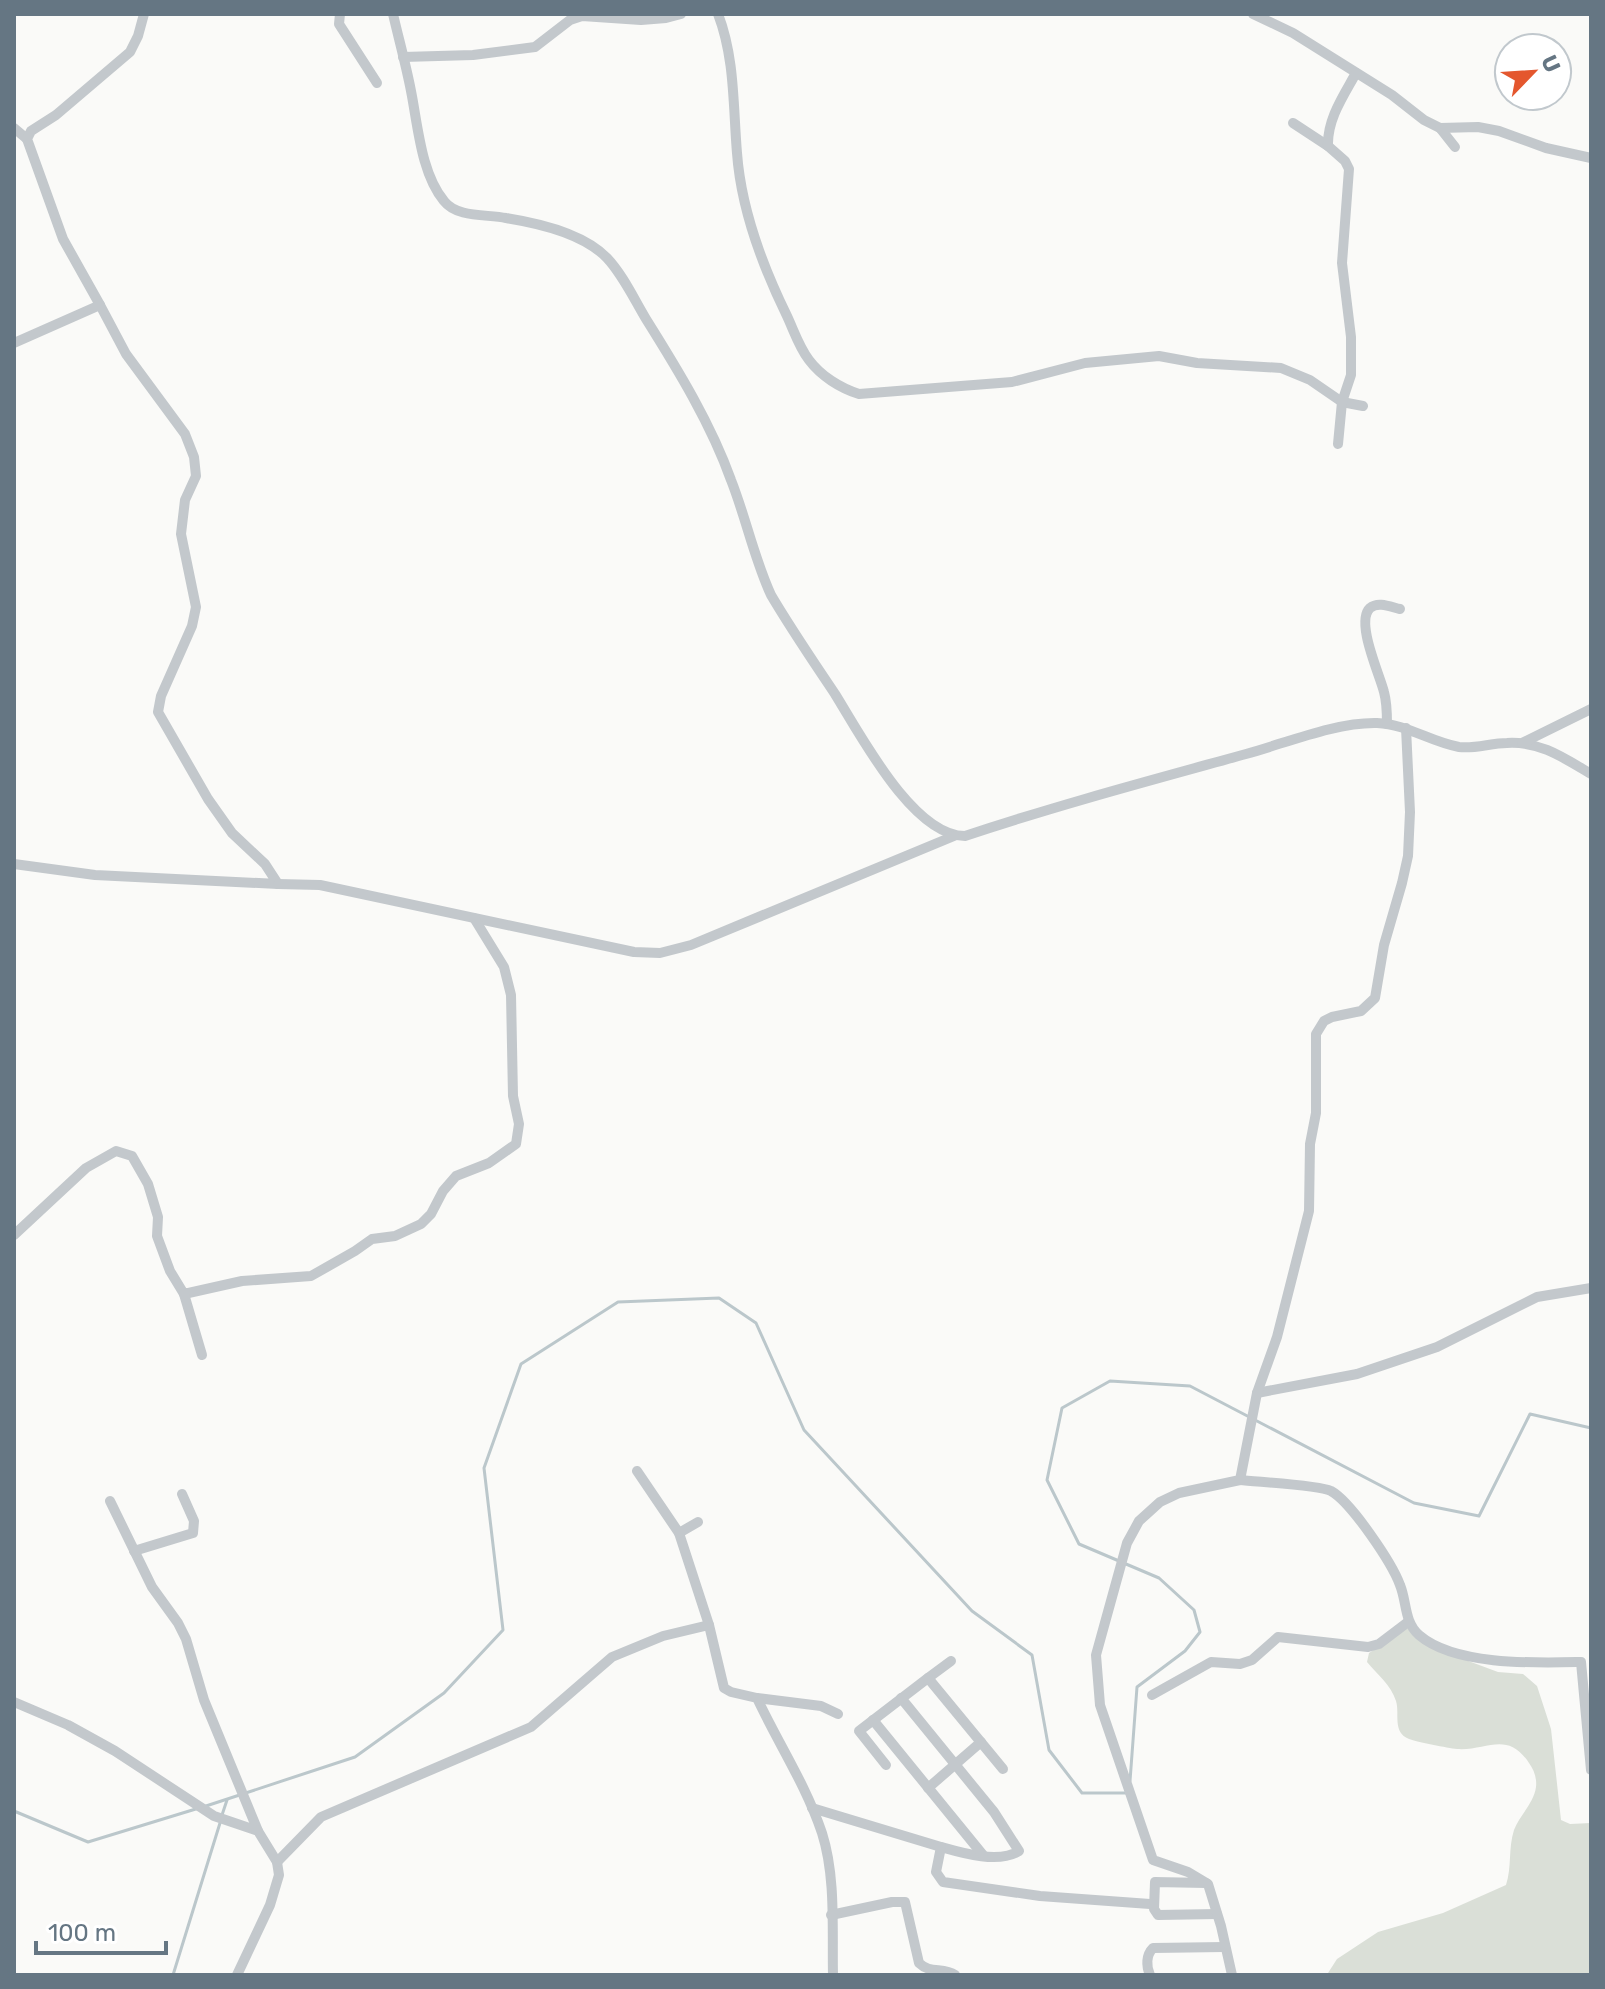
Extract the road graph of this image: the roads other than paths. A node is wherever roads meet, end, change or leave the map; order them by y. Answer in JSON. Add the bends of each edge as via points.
{"nodes":[{"id":1,"x":144,"y":14,"type":"edge"},
{"id":2,"x":340,"y":14,"type":"edge"},
{"id":3,"x":393,"y":14,"type":"edge"},
{"id":4,"x":681,"y":14,"type":"edge"},
{"id":5,"x":718,"y":14,"type":"edge"},
{"id":6,"x":1253,"y":14,"type":"edge"},
{"id":7,"x":403,"y":57,"type":"junction"},
{"id":8,"x":1356,"y":73,"type":"junction"},
{"id":9,"x":377,"y":83,"type":"dead end"},
{"id":10,"x":1293,"y":123,"type":"dead end"},
{"id":11,"x":14,"y":128,"type":"edge"},
{"id":12,"x":1440,"y":128,"type":"junction"},
{"id":13,"x":27,"y":139,"type":"junction"},
{"id":14,"x":1328,"y":146,"type":"junction"},
{"id":15,"x":1455,"y":147,"type":"dead end"},
{"id":16,"x":1591,"y":158,"type":"edge"},
{"id":17,"x":100,"y":305,"type":"junction"},
{"id":18,"x":14,"y":343,"type":"edge"},
{"id":19,"x":1342,"y":402,"type":"junction"},
{"id":20,"x":1363,"y":406,"type":"dead end"},
{"id":21,"x":1338,"y":444,"type":"dead end"},
{"id":22,"x":1400,"y":609,"type":"dead end"},
{"id":23,"x":1591,"y":709,"type":"edge"},
{"id":24,"x":1387,"y":724,"type":"junction"},
{"id":25,"x":1406,"y":728,"type":"junction"},
{"id":26,"x":1522,"y":743,"type":"junction"},
{"id":27,"x":1591,"y":774,"type":"edge"},
{"id":28,"x":954,"y":836,"type":"junction"},
{"id":29,"x":14,"y":864,"type":"edge"},
{"id":30,"x":278,"y":884,"type":"junction"},
{"id":31,"x":474,"y":918,"type":"junction"},
{"id":32,"x":14,"y":1235,"type":"edge"},
{"id":33,"x":1591,"y":1288,"type":"edge"},
{"id":34,"x":184,"y":1294,"type":"junction"},
{"id":35,"x":202,"y":1355,"type":"dead end"},
{"id":36,"x":1257,"y":1393,"type":"junction"},
{"id":37,"x":637,"y":1471,"type":"dead end"},
{"id":38,"x":1240,"y":1480,"type":"junction"},
{"id":39,"x":182,"y":1494,"type":"dead end"},
{"id":40,"x":110,"y":1501,"type":"dead end"},
{"id":41,"x":698,"y":1522,"type":"dead end"},
{"id":42,"x":679,"y":1533,"type":"junction"},
{"id":43,"x":134,"y":1551,"type":"junction"},
{"id":44,"x":1408,"y":1622,"type":"junction"},
{"id":45,"x":709,"y":1625,"type":"junction"},
{"id":46,"x":951,"y":1661,"type":"dead end"},
{"id":47,"x":928,"y":1678,"type":"junction"},
{"id":48,"x":1152,"y":1695,"type":"dead end"},
{"id":49,"x":757,"y":1698,"type":"junction"},
{"id":50,"x":901,"y":1698,"type":"junction"},
{"id":51,"x":14,"y":1702,"type":"edge"},
{"id":52,"x":838,"y":1714,"type":"dead end"},
{"id":53,"x":873,"y":1720,"type":"junction"},
{"id":54,"x":981,"y":1742,"type":"junction"},
{"id":55,"x":954,"y":1763,"type":"junction"},
{"id":56,"x":886,"y":1765,"type":"dead end"},
{"id":57,"x":1003,"y":1769,"type":"dead end"},
{"id":58,"x":1591,"y":1770,"type":"edge"},
{"id":59,"x":928,"y":1788,"type":"junction"},
{"id":60,"x":812,"y":1808,"type":"junction"},
{"id":61,"x":258,"y":1831,"type":"junction"},
{"id":62,"x":941,"y":1847,"type":"junction"},
{"id":63,"x":983,"y":1855,"type":"junction"},
{"id":64,"x":277,"y":1862,"type":"junction"},
{"id":65,"x":1208,"y":1884,"type":"junction"},
{"id":66,"x":1150,"y":1904,"type":"dead end"},
{"id":67,"x":1217,"y":1914,"type":"junction"},
{"id":68,"x":831,"y":1915,"type":"junction"},
{"id":69,"x":1224,"y":1947,"type":"junction"},
{"id":70,"x":237,"y":1975,"type":"edge"},
{"id":71,"x":833,"y":1975,"type":"edge"},
{"id":72,"x":955,"y":1975,"type":"edge"},
{"id":73,"x":1150,"y":1975,"type":"edge"},
{"id":74,"x":1232,"y":1975,"type":"edge"}],
"edges":[{"from":1,"to":13,"type":"street","via":[[130,52]]},
{"from":2,"to":9,"type":"street","via":[[339,24]]},
{"from":3,"to":7,"type":"street"},
{"from":4,"to":7,"type":"street","via":[[641,20],[582,16],[535,47]]},
{"from":5,"to":19,"type":"street","via":[[731,65],[737,155],[760,253],[808,360],[848,391],[1002,383],[1085,363],[1159,356],[1281,368]]},
{"from":6,"to":8,"type":"street"},
{"from":7,"to":28,"type":"street","via":[[432,181],[450,207],[569,235],[605,255],[616,270],[713,440],[760,571],[790,628],[898,789],[927,820]]},
{"from":8,"to":12,"type":"street"},
{"from":8,"to":14,"type":"street","via":[[1332,119]]},
{"from":10,"to":14,"type":"street"},
{"from":11,"to":13,"type":"street"},
{"from":12,"to":15,"type":"street"},
{"from":12,"to":16,"type":"street","via":[[1499,131]]},
{"from":13,"to":17,"type":"street","via":[[63,239]]},
{"from":14,"to":19,"type":"street","via":[[1349,169],[1342,263],[1351,375]]},
{"from":17,"to":18,"type":"street"},
{"from":17,"to":30,"type":"street","via":[[126,354],[185,434],[194,457],[196,476],[185,500],[181,534],[196,607],[158,712],[208,799]]},
{"from":19,"to":20,"type":"street"},
{"from":19,"to":21,"type":"street"},
{"from":22,"to":24,"type":"street","via":[[1380,604],[1366,617]]},
{"from":23,"to":26,"type":"street"},
{"from":24,"to":25,"type":"street"},
{"from":24,"to":28,"type":"street","via":[[1324,732]]},
{"from":25,"to":26,"type":"street","via":[[1458,747]]},
{"from":25,"to":36,"type":"street","via":[[1408,856],[1384,945],[1379,988],[1372,1003],[1324,1021],[1316,1034],[1309,1211]]},
{"from":26,"to":27,"type":"street","via":[[1557,754]]},
{"from":28,"to":31,"type":"street","via":[[691,945],[660,953],[621,950]]},
{"from":29,"to":30,"type":"street","via":[[95,875]]},
{"from":30,"to":31,"type":"street","via":[[320,885]]},
{"from":31,"to":34,"type":"street","via":[[504,967],[511,995],[516,1144],[489,1163],[456,1176],[421,1224],[372,1239],[311,1276],[242,1281]]},
{"from":32,"to":34,"type":"street","via":[[93,1163],[116,1151],[132,1156],[148,1184],[158,1217],[157,1236]]},
{"from":33,"to":36,"type":"street","via":[[1537,1297],[1437,1347],[1357,1374]]},
{"from":34,"to":35,"type":"street"},
{"from":36,"to":38,"type":"street"},
{"from":37,"to":42,"type":"street"},
{"from":38,"to":44,"type":"street","via":[[1333,1492],[1390,1564],[1402,1588]]},
{"from":38,"to":65,"type":"street","via":[[1179,1493],[1139,1521],[1127,1543],[1096,1655],[1100,1705],[1153,1860]]},
{"from":39,"to":43,"type":"street","via":[[192,1514],[193,1533]]},
{"from":40,"to":43,"type":"street"},
{"from":41,"to":42,"type":"street"},
{"from":42,"to":45,"type":"street"},
{"from":43,"to":61,"type":"street","via":[[186,1639],[204,1700]]},
{"from":44,"to":48,"type":"street","via":[[1368,1647],[1278,1637],[1252,1660],[1211,1662]]},
{"from":44,"to":58,"type":"street","via":[[1424,1639],[1449,1651],[1517,1664],[1581,1662]]},
{"from":45,"to":49,"type":"street","via":[[724,1688]]},
{"from":45,"to":64,"type":"street","via":[[612,1657],[531,1727],[321,1817]]},
{"from":46,"to":47,"type":"street"},
{"from":47,"to":50,"type":"street"},
{"from":47,"to":54,"type":"street"},
{"from":49,"to":52,"type":"street","via":[[821,1706]]},
{"from":49,"to":60,"type":"street"},
{"from":50,"to":53,"type":"street"},
{"from":50,"to":55,"type":"street"},
{"from":51,"to":61,"type":"street","via":[[115,1751],[223,1820]]},
{"from":53,"to":56,"type":"street","via":[[859,1731]]},
{"from":53,"to":59,"type":"street"},
{"from":54,"to":55,"type":"street"},
{"from":54,"to":57,"type":"street"},
{"from":55,"to":59,"type":"street"},
{"from":55,"to":63,"type":"street","via":[[1019,1851]]},
{"from":59,"to":63,"type":"street"},
{"from":60,"to":62,"type":"street"},
{"from":60,"to":68,"type":"street","via":[[827,1858]]},
{"from":61,"to":64,"type":"street"},
{"from":62,"to":63,"type":"street"},
{"from":62,"to":66,"type":"street","via":[[936,1872],[943,1882]]},
{"from":64,"to":70,"type":"street","via":[[276,1888]]},
{"from":65,"to":67,"type":"street"},
{"from":65,"to":67,"type":"street","via":[[1155,1882],[1154,1909],[1158,1915]]},
{"from":67,"to":69,"type":"street"},
{"from":68,"to":71,"type":"street"},
{"from":68,"to":72,"type":"street","via":[[905,1902],[919,1963]]},
{"from":69,"to":73,"type":"street","via":[[1153,1948]]},
{"from":69,"to":74,"type":"street"}]}
